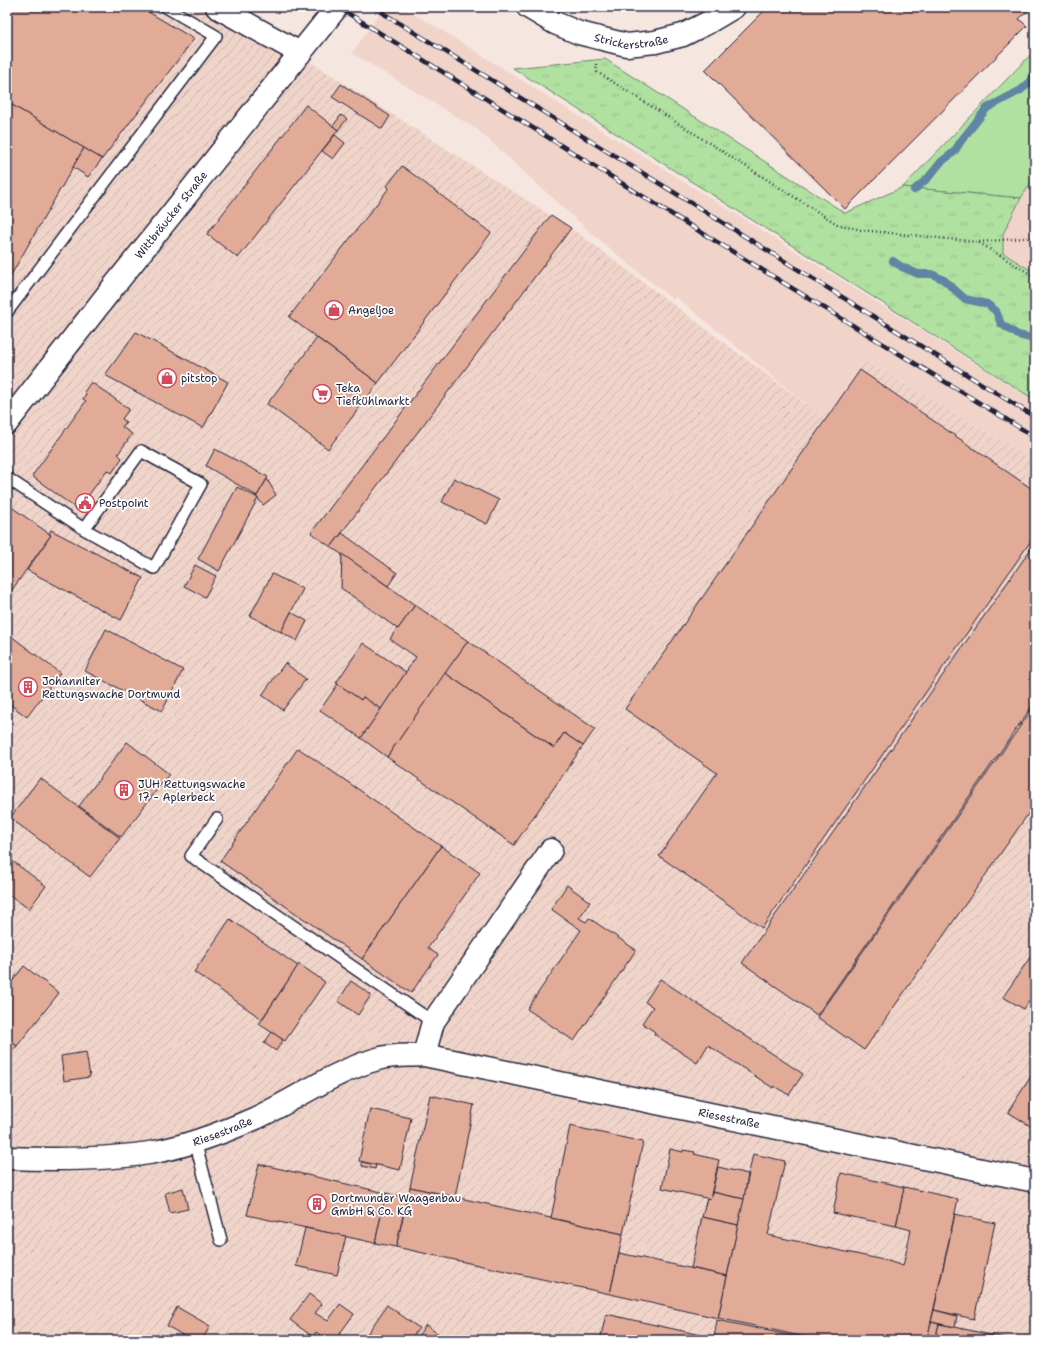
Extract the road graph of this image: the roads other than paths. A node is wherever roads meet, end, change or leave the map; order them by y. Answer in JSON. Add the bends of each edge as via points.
{"nodes":[{"id":1,"x":166,"y":7,"type":"edge"},
{"id":2,"x":217,"y":7,"type":"edge"},
{"id":3,"x":337,"y":7,"type":"edge"},
{"id":4,"x":528,"y":7,"type":"edge"},
{"id":5,"x":734,"y":7,"type":"edge"},
{"id":6,"x":300,"y":53,"type":"junction"},
{"id":7,"x":7,"y":312,"type":"edge"},
{"id":8,"x":7,"y":423,"type":"edge"},
{"id":9,"x":7,"y":478,"type":"edge"},
{"id":10,"x":84,"y":529,"type":"junction"},
{"id":11,"x":217,"y":819,"type":"dead end"},
{"id":12,"x":551,"y":850,"type":"dead end"},
{"id":13,"x":433,"y":1022,"type":"junction"},
{"id":14,"x":424,"y":1055,"type":"junction"},
{"id":15,"x":195,"y":1142,"type":"junction"},
{"id":16,"x":7,"y":1158,"type":"edge"},
{"id":17,"x":1035,"y":1181,"type":"edge"},
{"id":18,"x":221,"y":1240,"type":"dead end"}],
"edges":[{"from":1,"to":7,"type":"lane","via":[[216,36]]},
{"from":2,"to":6,"type":"street"},
{"from":3,"to":6,"type":"street","name":"Wittbräucker Straße"},
{"from":4,"to":5,"type":"street","name":"Strickerstraße","via":[[579,33],[627,45],[655,42],[682,35]]},
{"from":6,"to":8,"type":"street","name":"Wittbräucker Straße"},
{"from":9,"to":10,"type":"lane"},
{"from":10,"to":10,"type":"lane","via":[[154,568],[200,484],[141,451]]},
{"from":11,"to":13,"type":"lane","via":[[190,856]]},
{"from":12,"to":13,"type":"street"},
{"from":13,"to":14,"type":"street"},
{"from":14,"to":15,"type":"street","name":"Riesestraße","via":[[383,1058],[345,1070],[256,1118]]},
{"from":14,"to":17,"type":"street","name":"Riesestraße"},
{"from":15,"to":16,"type":"street","name":"Riesestraße","via":[[150,1153],[101,1158]]},
{"from":15,"to":18,"type":"lane"}]}
